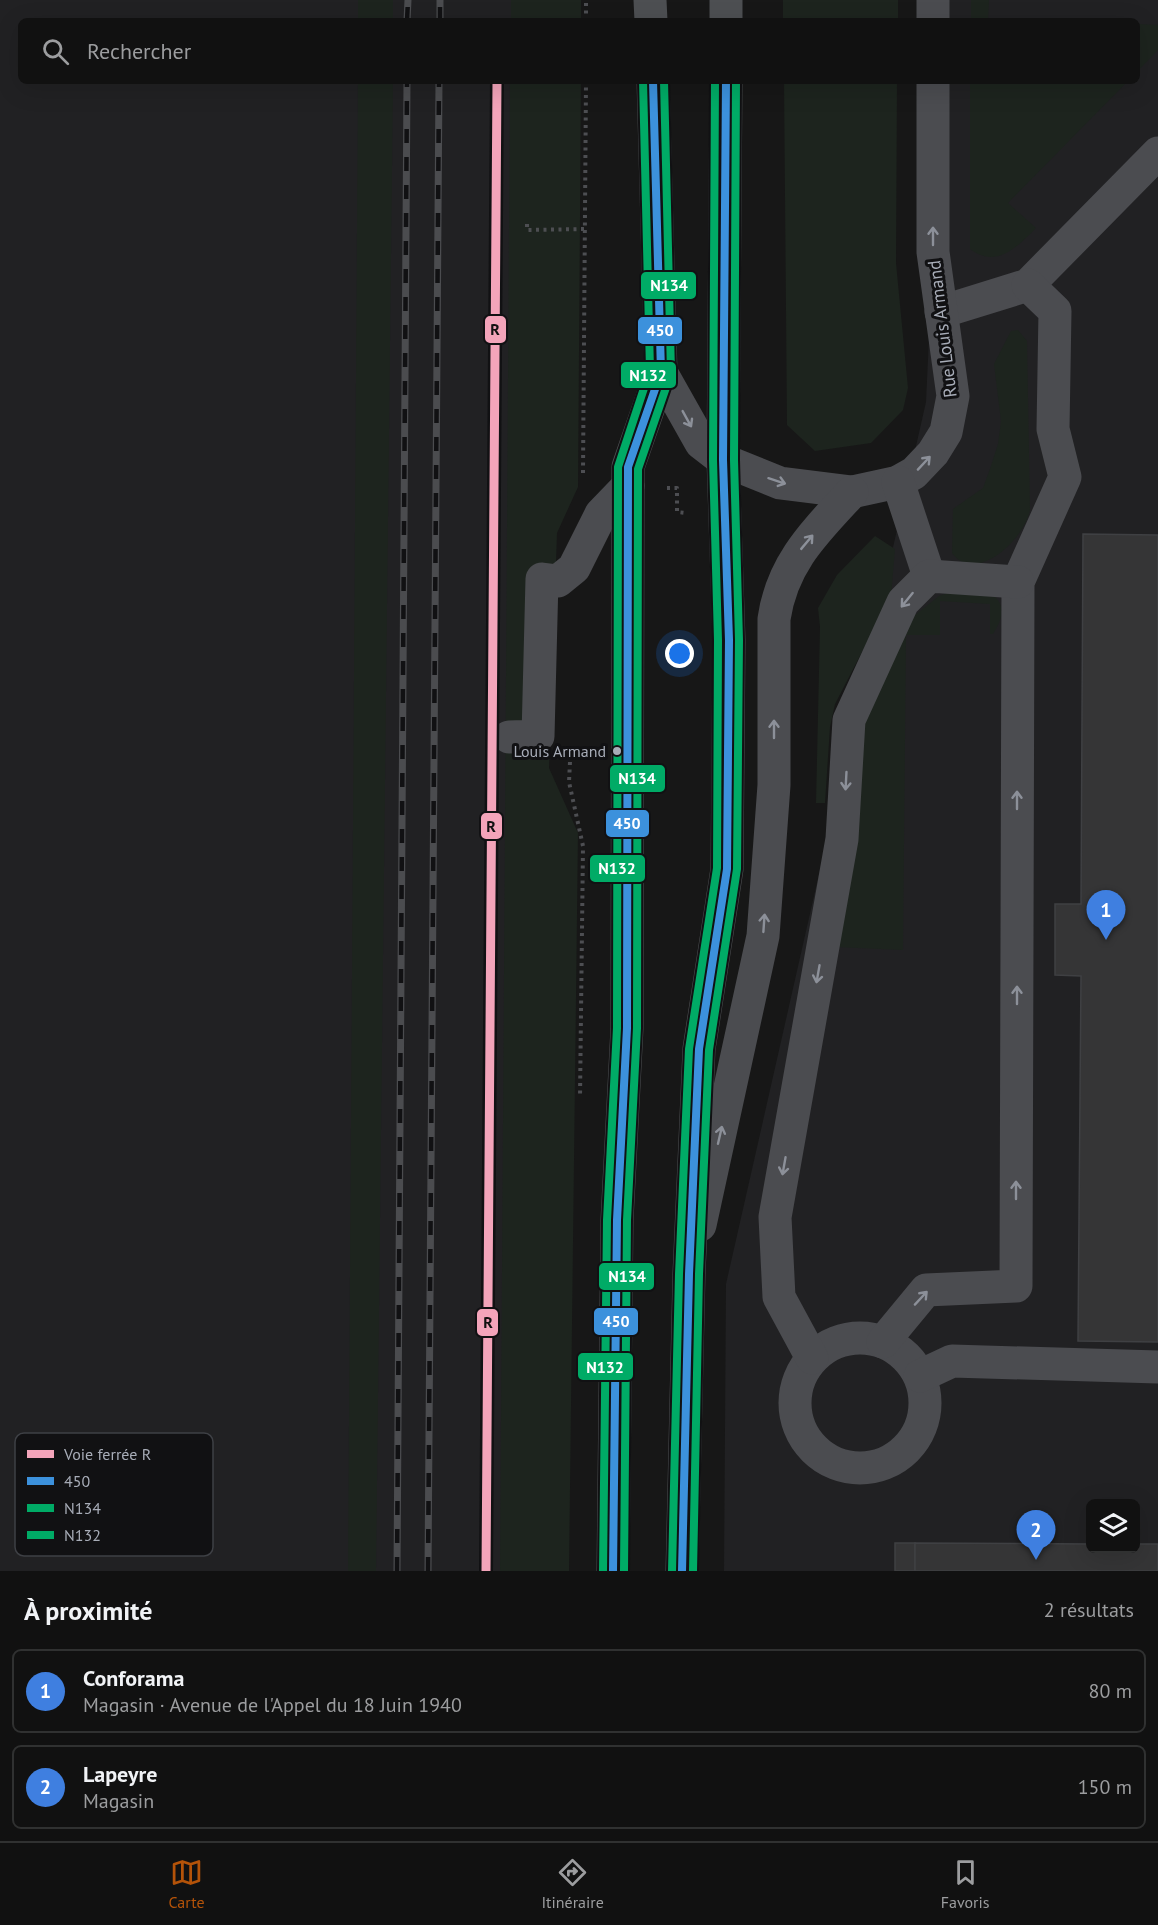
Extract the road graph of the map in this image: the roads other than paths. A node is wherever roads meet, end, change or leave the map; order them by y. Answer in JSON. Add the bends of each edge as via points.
{"nodes":[{"id":1,"x":650,"y":0,"type":"edge"},
{"id":2,"x":726,"y":0,"type":"edge"},
{"id":3,"x":933,"y":0,"type":"edge"},
{"id":4,"x":651,"y":18,"type":"edge"},
{"id":5,"x":726,"y":18,"type":"edge"},
{"id":6,"x":933,"y":18,"type":"edge"},
{"id":7,"x":653,"y":84,"type":"edge"},
{"id":8,"x":726,"y":84,"type":"edge"},
{"id":9,"x":933,"y":84,"type":"edge"},
{"id":10,"x":1158,"y":153,"type":"edge"},
{"id":11,"x":1028,"y":285,"type":"junction"},
{"id":12,"x":941,"y":312,"type":"junction"},
{"id":13,"x":661,"y":372,"type":"junction"},
{"id":14,"x":723,"y":460,"type":"junction"},
{"id":15,"x":898,"y":482,"type":"junction"},
{"id":16,"x":628,"y":486,"type":"junction"},
{"id":17,"x":852,"y":492,"type":"junction"},
{"id":18,"x":930,"y":576,"type":"junction"},
{"id":19,"x":1018,"y":582,"type":"junction"},
{"id":20,"x":509,"y":737,"type":"dead end"},
{"id":21,"x":689,"y":1274,"type":"junction"},
{"id":22,"x":883,"y":1342,"type":"junction"},
{"id":23,"x":812,"y":1359,"type":"junction"},
{"id":24,"x":1158,"y":1367,"type":"edge"},
{"id":25,"x":920,"y":1376,"type":"junction"},
{"id":26,"x":613,"y":1571,"type":"edge"},
{"id":27,"x":682,"y":1571,"type":"edge"}],
"edges":[{"from":1,"to":4,"type":"main road"},
{"from":2,"to":5,"type":"main road"},
{"from":3,"to":6,"type":"street"},
{"from":7,"to":13,"type":"main road"},
{"from":8,"to":14,"type":"main road"},
{"from":12,"to":9,"type":"street","name":"Rue Louis Armand","one_way":true,"via":[[933,252]]},
{"from":10,"to":11,"type":"street"},
{"from":11,"to":12,"type":"street"},
{"from":11,"to":19,"type":"street","via":[[1055,311],[1053,429],[1065,477]]},
{"from":15,"to":12,"type":"street","name":"Rue Louis Armand","one_way":true,"via":[[914,473],[946,432],[953,396]]},
{"from":13,"to":14,"type":"street","name":"Rue Louis Armand","one_way":true,"via":[[701,443]]},
{"from":13,"to":16,"type":"main road","via":[[627,467]]},
{"from":14,"to":17,"type":"street","name":"Rue Louis Armand","one_way":true,"via":[[780,483]]},
{"from":14,"to":21,"type":"main road","via":[[729,640],[727,869],[699,1049]]},
{"from":15,"to":17,"type":"street","name":"Rue Louis Armand"},
{"from":15,"to":18,"type":"street"},
{"from":16,"to":20,"type":"street","via":[[601,514],[574,568],[558,580],[542,579],[538,736]]},
{"from":16,"to":26,"type":"main road","via":[[627,1028],[617,1220]]},
{"from":21,"to":17,"type":"street","one_way":true,"via":[[763,936],[774,785],[777,596],[802,546]]},
{"from":18,"to":19,"type":"street"},
{"from":18,"to":23,"type":"street","one_way":true,"via":[[903,602],[849,720],[842,839],[775,1217],[779,1297]]},
{"from":22,"to":19,"type":"street","one_way":true,"via":[[926,1290],[1016,1286]]},
{"from":21,"to":27,"type":"main road"},
{"from":22,"to":23,"type":"street","via":[[845,1340]]},
{"from":22,"to":25,"type":"street","via":[[904,1356]]},
{"from":23,"to":25,"type":"street","via":[[801,1375],[795,1395],[799,1425],[815,1451],[852,1468],[873,1467],[908,1448],[925,1414]]},
{"from":24,"to":25,"type":"street","via":[[952,1361]]}]}
